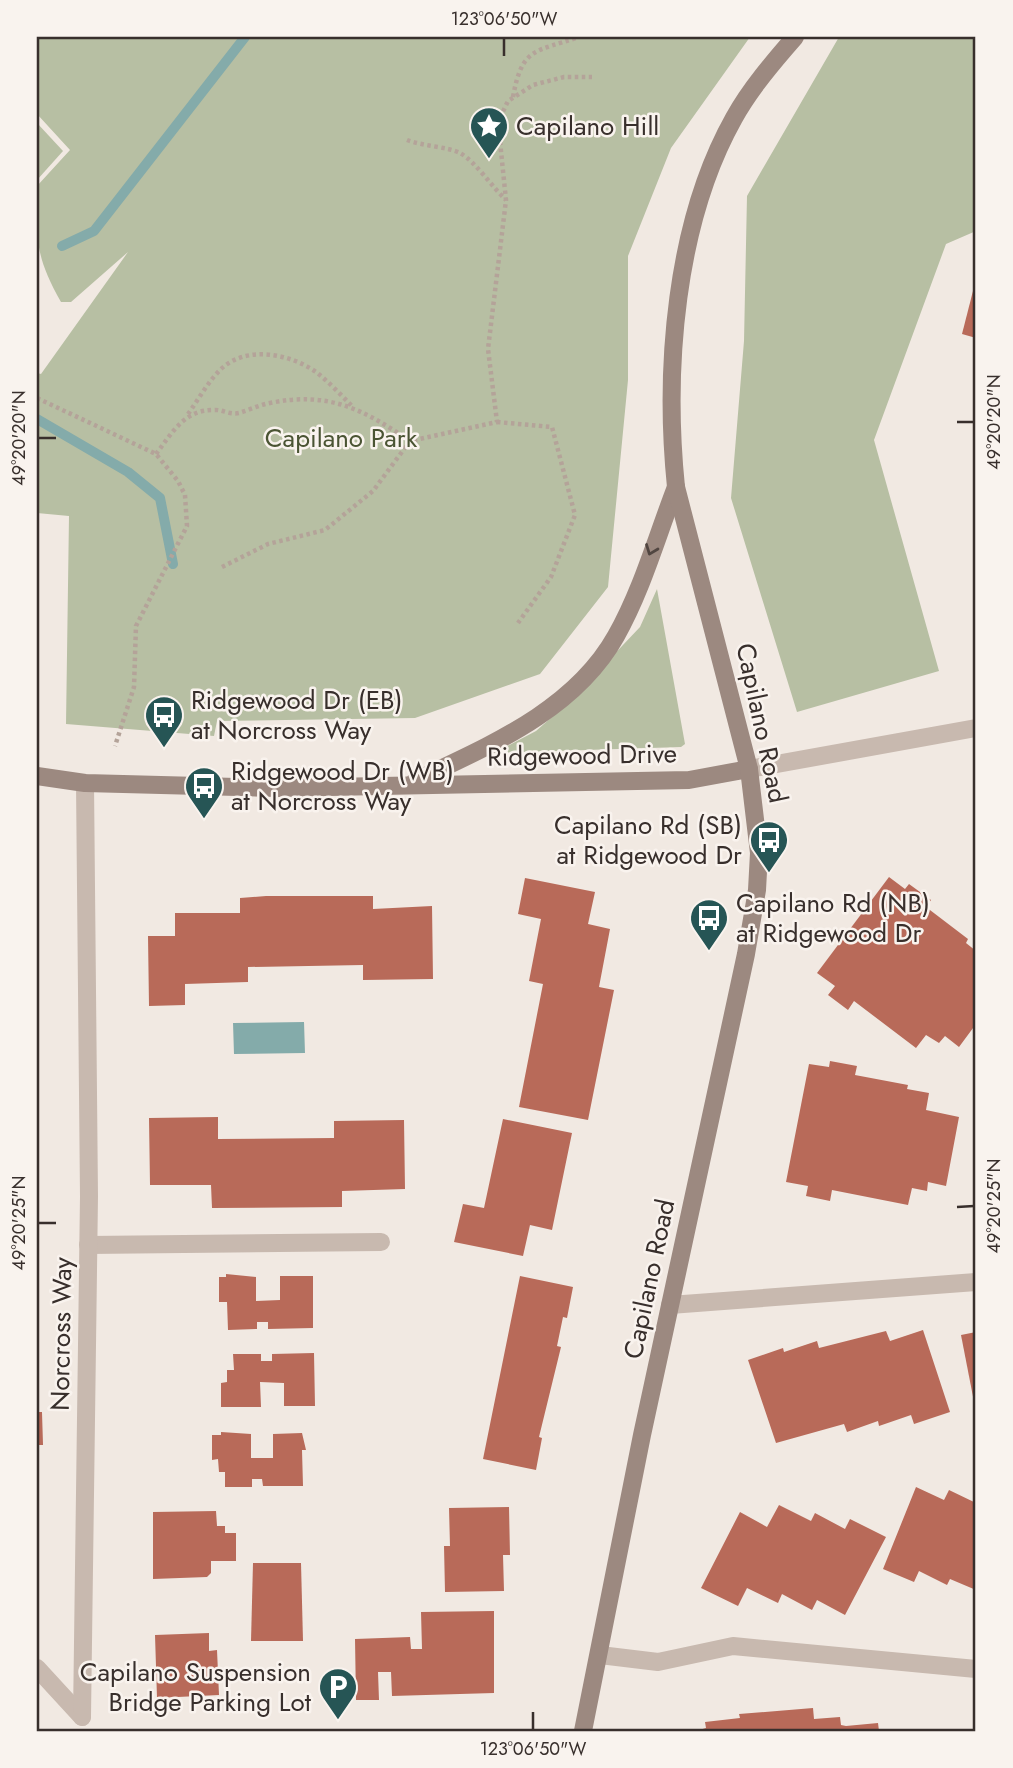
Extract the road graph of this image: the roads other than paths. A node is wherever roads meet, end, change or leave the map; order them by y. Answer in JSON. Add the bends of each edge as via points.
{"nodes":[{"id":1,"x":795,"y":37,"type":"edge"},
{"id":2,"x":676,"y":487,"type":"junction"},
{"id":3,"x":976,"y":728,"type":"edge"},
{"id":4,"x":749,"y":769,"type":"junction"},
{"id":5,"x":37,"y":776,"type":"edge"},
{"id":6,"x":85,"y":783,"type":"junction"},
{"id":7,"x":410,"y":783,"type":"junction"},
{"id":8,"x":380,"y":1242,"type":"dead end"},
{"id":9,"x":89,"y":1245,"type":"junction"},
{"id":10,"x":976,"y":1282,"type":"edge"},
{"id":11,"x":670,"y":1305,"type":"junction"},
{"id":12,"x":600,"y":1654,"type":"junction"},
{"id":13,"x":37,"y":1668,"type":"edge"},
{"id":14,"x":976,"y":1669,"type":"edge"},
{"id":15,"x":583,"y":1731,"type":"edge"}],
"edges":[{"from":1,"to":2,"type":"main road","name":"Capilano Road","via":[[734,118],[694,217],[672,375]]},
{"from":2,"to":4,"type":"main road","name":"Capilano Road"},
{"from":2,"to":7,"type":"main road","one_way":true,"via":[[629,610],[596,664],[516,732]]},
{"from":3,"to":4,"type":"street"},
{"from":4,"to":7,"type":"main road","name":"Ridgewood Drive","via":[[689,780]]},
{"from":4,"to":11,"type":"main road","name":"Capilano Road","via":[[759,853],[753,915]]},
{"from":5,"to":6,"type":"main road","name":"Ridgewood Drive"},
{"from":6,"to":7,"type":"main road","name":"Ridgewood Drive","via":[[278,788]]},
{"from":6,"to":9,"type":"street","name":"Norcross Way"},
{"from":8,"to":9,"type":"street"},
{"from":9,"to":13,"type":"street","name":"Norcross Way","via":[[82,1717]]},
{"from":10,"to":11,"type":"street"},
{"from":11,"to":12,"type":"main road","name":"Capilano Road"},
{"from":12,"to":14,"type":"street","via":[[658,1662],[733,1646]]},
{"from":12,"to":15,"type":"main road","name":"Capilano Road"}]}
